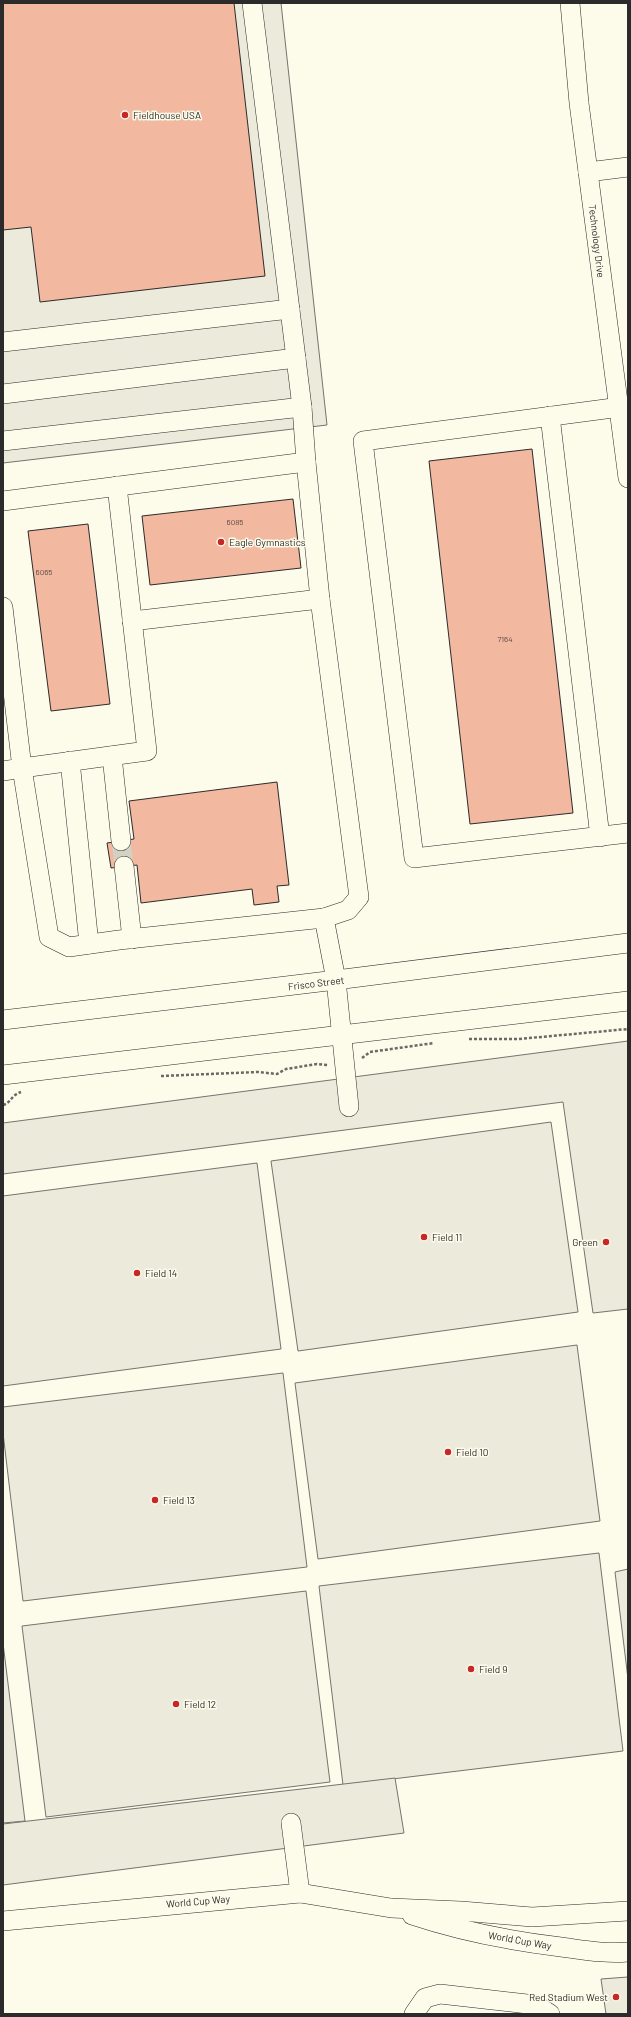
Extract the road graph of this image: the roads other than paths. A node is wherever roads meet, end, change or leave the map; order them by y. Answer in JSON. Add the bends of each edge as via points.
{"nodes":[{"id":1,"x":252,"y":3,"type":"edge"},
{"id":2,"x":570,"y":3,"type":"edge"},
{"id":3,"x":628,"y":167,"type":"edge"},
{"id":4,"x":588,"y":172,"type":"junction"},
{"id":5,"x":290,"y":309,"type":"junction"},
{"id":6,"x":3,"y":342,"type":"edge"},
{"id":7,"x":296,"y":358,"type":"junction"},
{"id":8,"x":3,"y":394,"type":"edge"},
{"id":9,"x":624,"y":406,"type":"edge"},
{"id":10,"x":302,"y":407,"type":"junction"},
{"id":11,"x":550,"y":416,"type":"junction"},
{"id":12,"x":3,"y":441,"type":"edge"},
{"id":13,"x":306,"y":462,"type":"junction"},
{"id":14,"x":628,"y":478,"type":"edge"},
{"id":15,"x":117,"y":486,"type":"junction"},
{"id":16,"x":3,"y":500,"type":"edge"},
{"id":17,"x":320,"y":599,"type":"junction"},
{"id":18,"x":3,"y":608,"type":"edge"},
{"id":19,"x":132,"y":621,"type":"junction"},
{"id":20,"x":112,"y":756,"type":"junction"},
{"id":21,"x":70,"y":762,"type":"junction"},
{"id":22,"x":22,"y":768,"type":"junction"},
{"id":23,"x":3,"y":771,"type":"edge"},
{"id":24,"x":628,"y":833,"type":"edge"},
{"id":25,"x":600,"y":836,"type":"junction"},
{"id":26,"x":121,"y":841,"type":"tunnel mouth"},
{"id":27,"x":124,"y":866,"type":"tunnel mouth"},
{"id":28,"x":324,"y":918,"type":"junction"},
{"id":29,"x":132,"y":939,"type":"junction"},
{"id":30,"x":628,"y":943,"type":"edge"},
{"id":31,"x":89,"y":944,"type":"junction"},
{"id":32,"x":336,"y":980,"type":"junction"},
{"id":33,"x":628,"y":1001,"type":"edge"},
{"id":34,"x":3,"y":1020,"type":"edge"},
{"id":35,"x":342,"y":1036,"type":"junction"},
{"id":36,"x":4,"y":1073,"type":"edge"},
{"id":37,"x":349,"y":1107,"type":"dead end"},
{"id":38,"x":291,"y":1823,"type":"dead end"},
{"id":39,"x":300,"y":1893,"type":"junction"},
{"id":40,"x":391,"y":1908,"type":"junction"},
{"id":41,"x":628,"y":1911,"type":"edge"},
{"id":42,"x":3,"y":1921,"type":"edge"},
{"id":43,"x":628,"y":1952,"type":"edge"},
{"id":44,"x":414,"y":2014,"type":"edge"},
{"id":45,"x":550,"y":2014,"type":"edge"}],
"edges":[{"from":1,"to":5,"type":"street"},
{"from":2,"to":4,"type":"street","name":"Technology Drive"},
{"from":3,"to":4,"type":"street"},
{"from":4,"to":9,"type":"street","name":"Technology Drive"},
{"from":5,"to":6,"type":"street"},
{"from":5,"to":7,"type":"street"},
{"from":7,"to":8,"type":"street"},
{"from":7,"to":10,"type":"street"},
{"from":9,"to":11,"type":"street"},
{"from":9,"to":14,"type":"street","name":"Technology Drive"},
{"from":10,"to":12,"type":"street"},
{"from":10,"to":13,"type":"street"},
{"from":11,"to":25,"type":"street"},
{"from":11,"to":25,"type":"street","via":[[363,441],[414,858]]},
{"from":13,"to":15,"type":"street"},
{"from":13,"to":17,"type":"street"},
{"from":15,"to":16,"type":"street"},
{"from":15,"to":19,"type":"street"},
{"from":17,"to":19,"type":"street"},
{"from":17,"to":28,"type":"street","via":[[359,897],[348,910]]},
{"from":18,"to":22,"type":"street"},
{"from":19,"to":20,"type":"street","via":[[147,751]]},
{"from":20,"to":21,"type":"street"},
{"from":20,"to":26,"type":"street"},
{"from":21,"to":22,"type":"street"},
{"from":21,"to":31,"type":"street"},
{"from":22,"to":23,"type":"street"},
{"from":22,"to":31,"type":"street","via":[[49,937],[69,947]]},
{"from":24,"to":25,"type":"street"},
{"from":27,"to":29,"type":"street"},
{"from":28,"to":29,"type":"street"},
{"from":28,"to":32,"type":"street"},
{"from":29,"to":31,"type":"street"},
{"from":30,"to":32,"type":"street","name":"Frisco Street"},
{"from":32,"to":34,"type":"street","name":"Frisco Street"},
{"from":32,"to":35,"type":"street"},
{"from":33,"to":35,"type":"street"},
{"from":35,"to":36,"type":"street"},
{"from":35,"to":37,"type":"street"},
{"from":38,"to":39,"type":"street"},
{"from":39,"to":40,"type":"street","name":"World Cup Way"},
{"from":39,"to":42,"type":"street","name":"World Cup Way"},
{"from":40,"to":41,"type":"street","name":"World Cup Way","via":[[461,1910],[532,1917]]},
{"from":40,"to":43,"type":"street","name":"World Cup Way","via":[[441,1925],[528,1943],[609,1954]]},
{"from":44,"to":45,"type":"street","via":[[425,1998],[440,1994],[536,2005]]}]}
